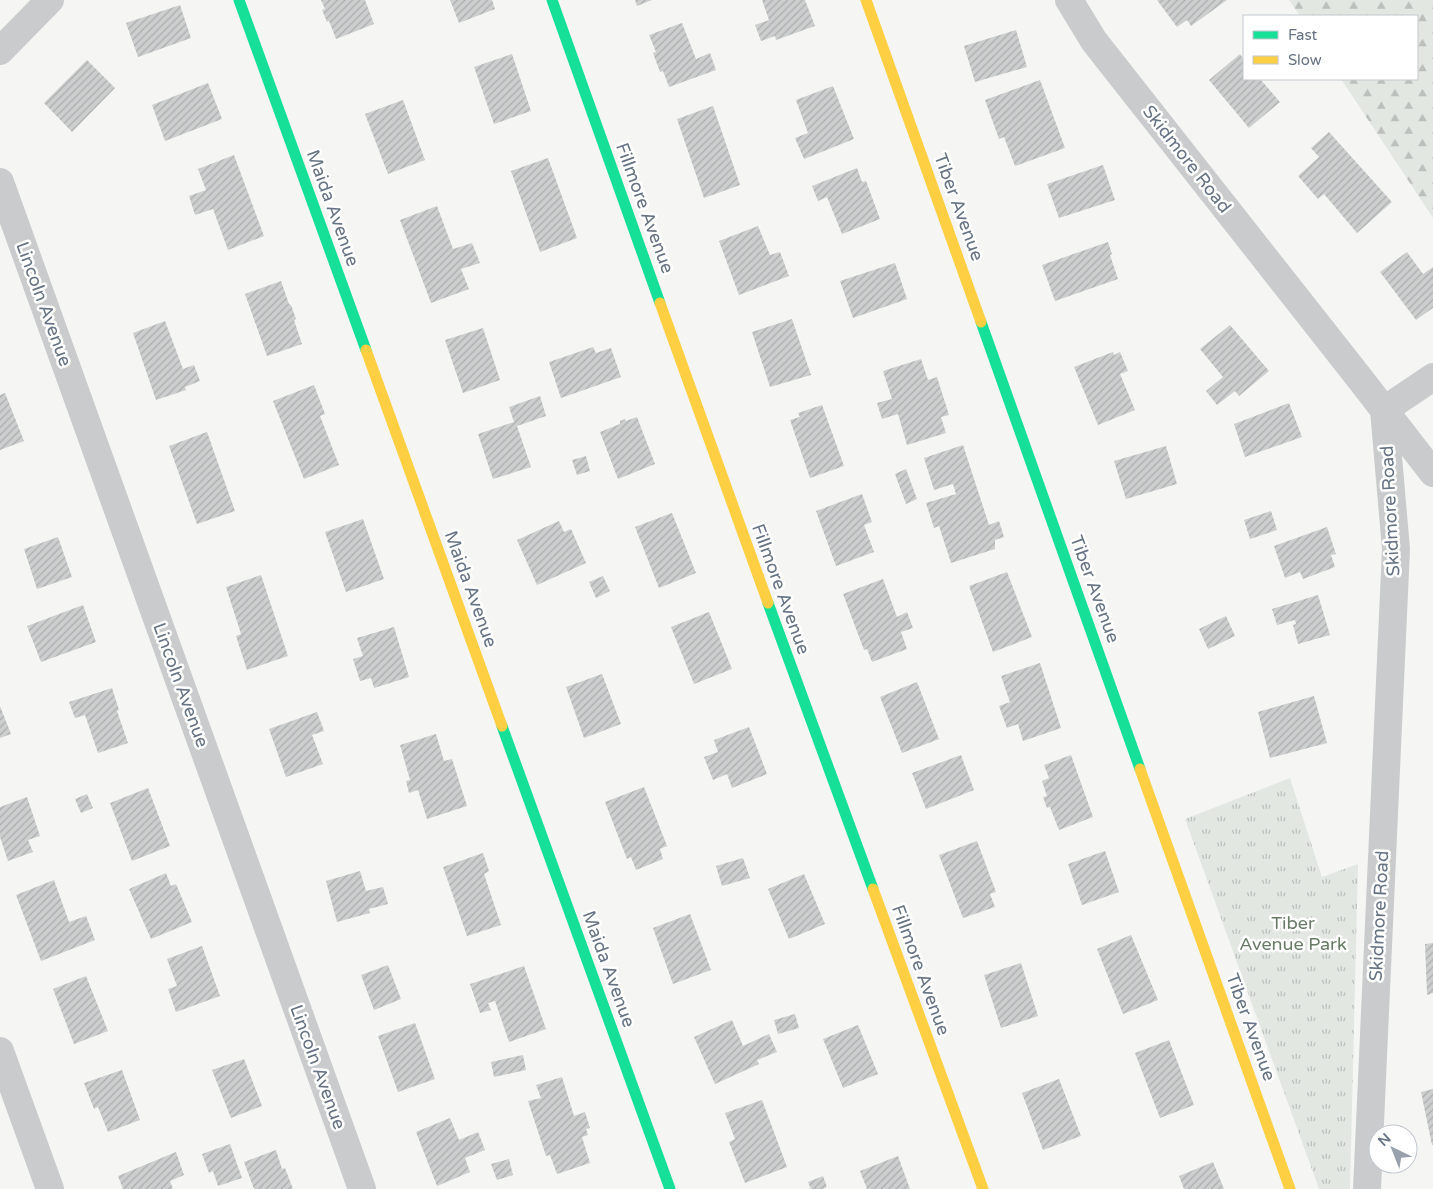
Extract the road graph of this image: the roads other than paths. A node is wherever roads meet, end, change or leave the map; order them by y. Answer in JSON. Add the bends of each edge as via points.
{"nodes":[{"id":1,"x":50,"y":0,"type":"edge"},
{"id":2,"x":239,"y":0,"type":"edge"},
{"id":3,"x":552,"y":0,"type":"edge"},
{"id":4,"x":866,"y":0,"type":"edge"},
{"id":5,"x":1069,"y":0,"type":"edge"},
{"id":6,"x":0,"y":51,"type":"edge"},
{"id":7,"x":0,"y":182,"type":"edge"},
{"id":8,"x":1433,"y":377,"type":"edge"},
{"id":9,"x":1384,"y":410,"type":"junction"},
{"id":10,"x":1433,"y":472,"type":"edge"},
{"id":11,"x":0,"y":1051,"type":"edge"},
{"id":12,"x":50,"y":1189,"type":"edge"},
{"id":13,"x":362,"y":1189,"type":"edge"},
{"id":14,"x":670,"y":1189,"type":"edge"},
{"id":15,"x":983,"y":1189,"type":"edge"},
{"id":16,"x":1290,"y":1189,"type":"edge"},
{"id":17,"x":1367,"y":1189,"type":"edge"}],
"edges":[{"from":1,"to":6,"type":"street"},
{"from":2,"to":14,"type":"street","name":"Maida Avenue"},
{"from":3,"to":15,"type":"street","name":"Fillmore Avenue","via":[[737,520]]},
{"from":4,"to":16,"type":"street","name":"Tiber Avenue"},
{"from":5,"to":9,"type":"street","name":"Skidmore Road","via":[[1094,41]]},
{"from":7,"to":13,"type":"street","name":"Lincoln Avenue"},
{"from":8,"to":9,"type":"street"},
{"from":9,"to":10,"type":"street"},
{"from":9,"to":17,"type":"street","name":"Skidmore Road","via":[[1396,550]]},
{"from":11,"to":12,"type":"street"}]}
